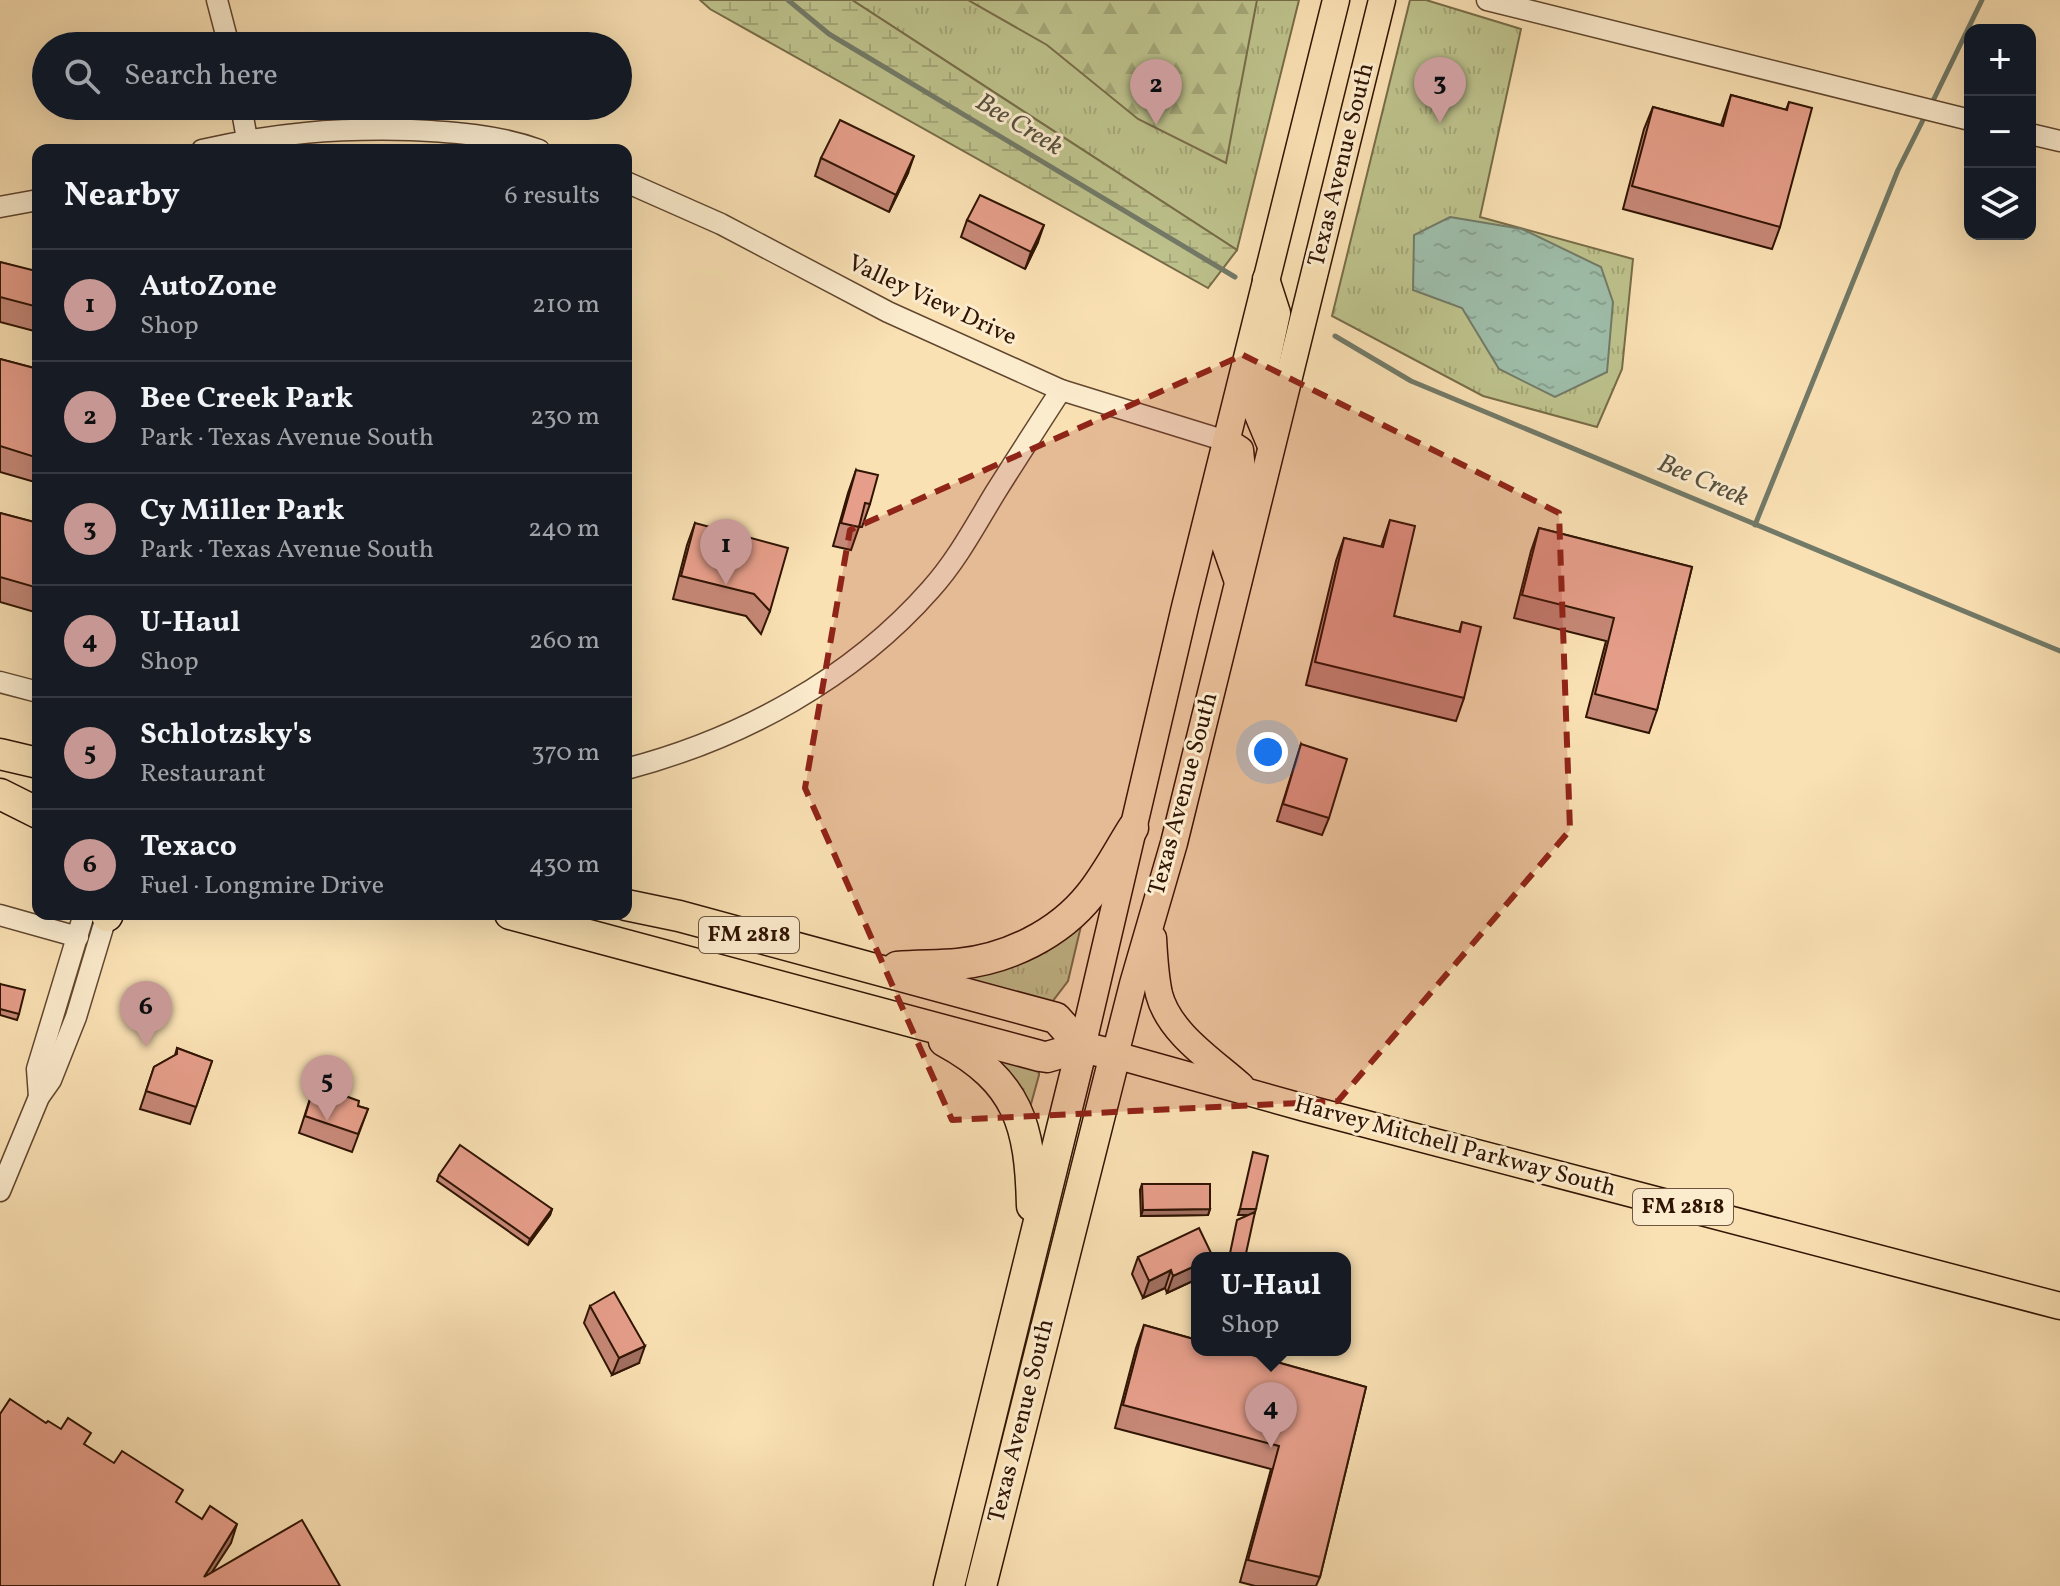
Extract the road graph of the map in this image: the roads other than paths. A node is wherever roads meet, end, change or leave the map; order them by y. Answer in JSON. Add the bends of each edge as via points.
{"nodes":[{"id":1,"x":217,"y":0,"type":"edge"},
{"id":2,"x":1336,"y":0,"type":"edge"},
{"id":3,"x":1382,"y":0,"type":"edge"},
{"id":4,"x":1487,"y":0,"type":"edge"},
{"id":5,"x":225,"y":32,"type":"edge"},
{"id":6,"x":1964,"y":118,"type":"edge"},
{"id":7,"x":244,"y":120,"type":"edge"},
{"id":8,"x":2036,"y":135,"type":"edge"},
{"id":9,"x":2060,"y":141,"type":"edge"},
{"id":10,"x":248,"y":144,"type":"edge"},
{"id":11,"x":252,"y":144,"type":"edge"},
{"id":12,"x":513,"y":144,"type":"edge"},
{"id":13,"x":632,"y":185,"type":"edge"},
{"id":14,"x":32,"y":201,"type":"edge"},
{"id":15,"x":0,"y":207,"type":"edge"},
{"id":16,"x":1266,"y":279,"type":"junction"},
{"id":17,"x":1061,"y":390,"type":"junction"},
{"id":18,"x":1226,"y":441,"type":"junction"},
{"id":19,"x":1271,"y":446,"type":"junction"},
{"id":20,"x":1238,"y":582,"type":"junction"},
{"id":21,"x":0,"y":682,"type":"edge"},
{"id":22,"x":32,"y":690,"type":"edge"},
{"id":23,"x":0,"y":754,"type":"edge"},
{"id":24,"x":32,"y":762,"type":"edge"},
{"id":25,"x":632,"y":767,"type":"edge"},
{"id":26,"x":0,"y":788,"type":"edge"},
{"id":27,"x":0,"y":794,"type":"edge"},
{"id":28,"x":32,"y":796,"type":"edge"},
{"id":29,"x":32,"y":810,"type":"edge"},
{"id":30,"x":1133,"y":828,"type":"junction"},
{"id":31,"x":632,"y":906,"type":"edge"},
{"id":32,"x":0,"y":915,"type":"edge"},
{"id":33,"x":96,"y":920,"type":"edge"},
{"id":34,"x":100,"y":920,"type":"edge"},
{"id":35,"x":532,"y":920,"type":"edge"},
{"id":36,"x":1151,"y":921,"type":"junction"},
{"id":37,"x":78,"y":937,"type":"junction"},
{"id":38,"x":872,"y":969,"type":"junction"},
{"id":39,"x":907,"y":1021,"type":"junction"},
{"id":40,"x":1082,"y":1047,"type":"junction"},
{"id":41,"x":1115,"y":1055,"type":"junction"},
{"id":42,"x":1246,"y":1091,"type":"junction"},
{"id":43,"x":39,"y":1097,"type":"junction"},
{"id":44,"x":0,"y":1191,"type":"edge"},
{"id":45,"x":1033,"y":1244,"type":"junction"},
{"id":46,"x":2060,"y":1306,"type":"edge"},
{"id":47,"x":949,"y":1586,"type":"edge"},
{"id":48,"x":981,"y":1586,"type":"edge"}],
"edges":[{"from":1,"to":5,"type":"street"},
{"from":2,"to":16,"type":"main road","name":"Texas Avenue South"},
{"from":3,"to":19,"type":"main road","name":"Texas Avenue South"},
{"from":4,"to":6,"type":"street"},
{"from":7,"to":10,"type":"street"},
{"from":8,"to":9,"type":"street"},
{"from":11,"to":12,"type":"street","via":[[315,130],[460,132]]},
{"from":13,"to":17,"type":"street","name":"Valley View Drive","via":[[721,224],[888,312]]},
{"from":14,"to":15,"type":"street"},
{"from":16,"to":18,"type":"main road","name":"Texas Avenue South"},
{"from":16,"to":19,"type":"main road","via":[[1277,313],[1256,410]]},
{"from":17,"to":18,"type":"street","name":"Valley View Drive"},
{"from":17,"to":25,"type":"street","via":[[931,589],[858,658],[764,717]]},
{"from":18,"to":20,"type":"main road","via":[[1240,450],[1242,470],[1224,542]]},
{"from":18,"to":30,"type":"main road","name":"Texas Avenue South"},
{"from":19,"to":20,"type":"main road","name":"Texas Avenue South"},
{"from":20,"to":36,"type":"main road","name":"Texas Avenue South"},
{"from":21,"to":22,"type":"street"},
{"from":23,"to":24,"type":"highway"},
{"from":26,"to":28,"type":"highway"},
{"from":27,"to":29,"type":"highway"},
{"from":30,"to":38,"type":"highway","via":[[1091,894],[1039,939],[983,960]]},
{"from":30,"to":40,"type":"main road","name":"Texas Avenue South"},
{"from":31,"to":38,"type":"highway","number":"FM 2818"},
{"from":32,"to":37,"type":"street"},
{"from":33,"to":37,"type":"street"},
{"from":34,"to":43,"type":"street","via":[[76,1017]]},
{"from":35,"to":39,"type":"highway","name":"Harvey Mitchell Parkway South","number":"FM 2818"},
{"from":36,"to":41,"type":"main road","name":"Texas Avenue South"},
{"from":36,"to":42,"type":"main road","via":[[1160,997],[1169,1018]]},
{"from":37,"to":43,"type":"street","via":[[37,1069]]},
{"from":38,"to":40,"type":"highway","number":"FM 2818","via":[[1056,1018]]},
{"from":39,"to":40,"type":"highway","name":"Harvey Mitchell Parkway South","number":"FM 2818","via":[[1047,1057]]},
{"from":39,"to":45,"type":"highway","via":[[976,1061],[1005,1089],[1017,1110],[1029,1149]]},
{"from":40,"to":41,"type":"highway","name":"Harvey Mitchell Parkway South","number":"FM 2818"},
{"from":40,"to":45,"type":"highway","name":"Texas Avenue South"},
{"from":41,"to":42,"type":"main road","name":"Harvey Mitchell Parkway South","number":"FM 2818"},
{"from":41,"to":48,"type":"highway","name":"Texas Avenue South"},
{"from":42,"to":46,"type":"main road","name":"Harvey Mitchell Parkway South","number":"FM 2818"},
{"from":43,"to":44,"type":"street"},
{"from":45,"to":47,"type":"highway","name":"Texas Avenue South"}]}
